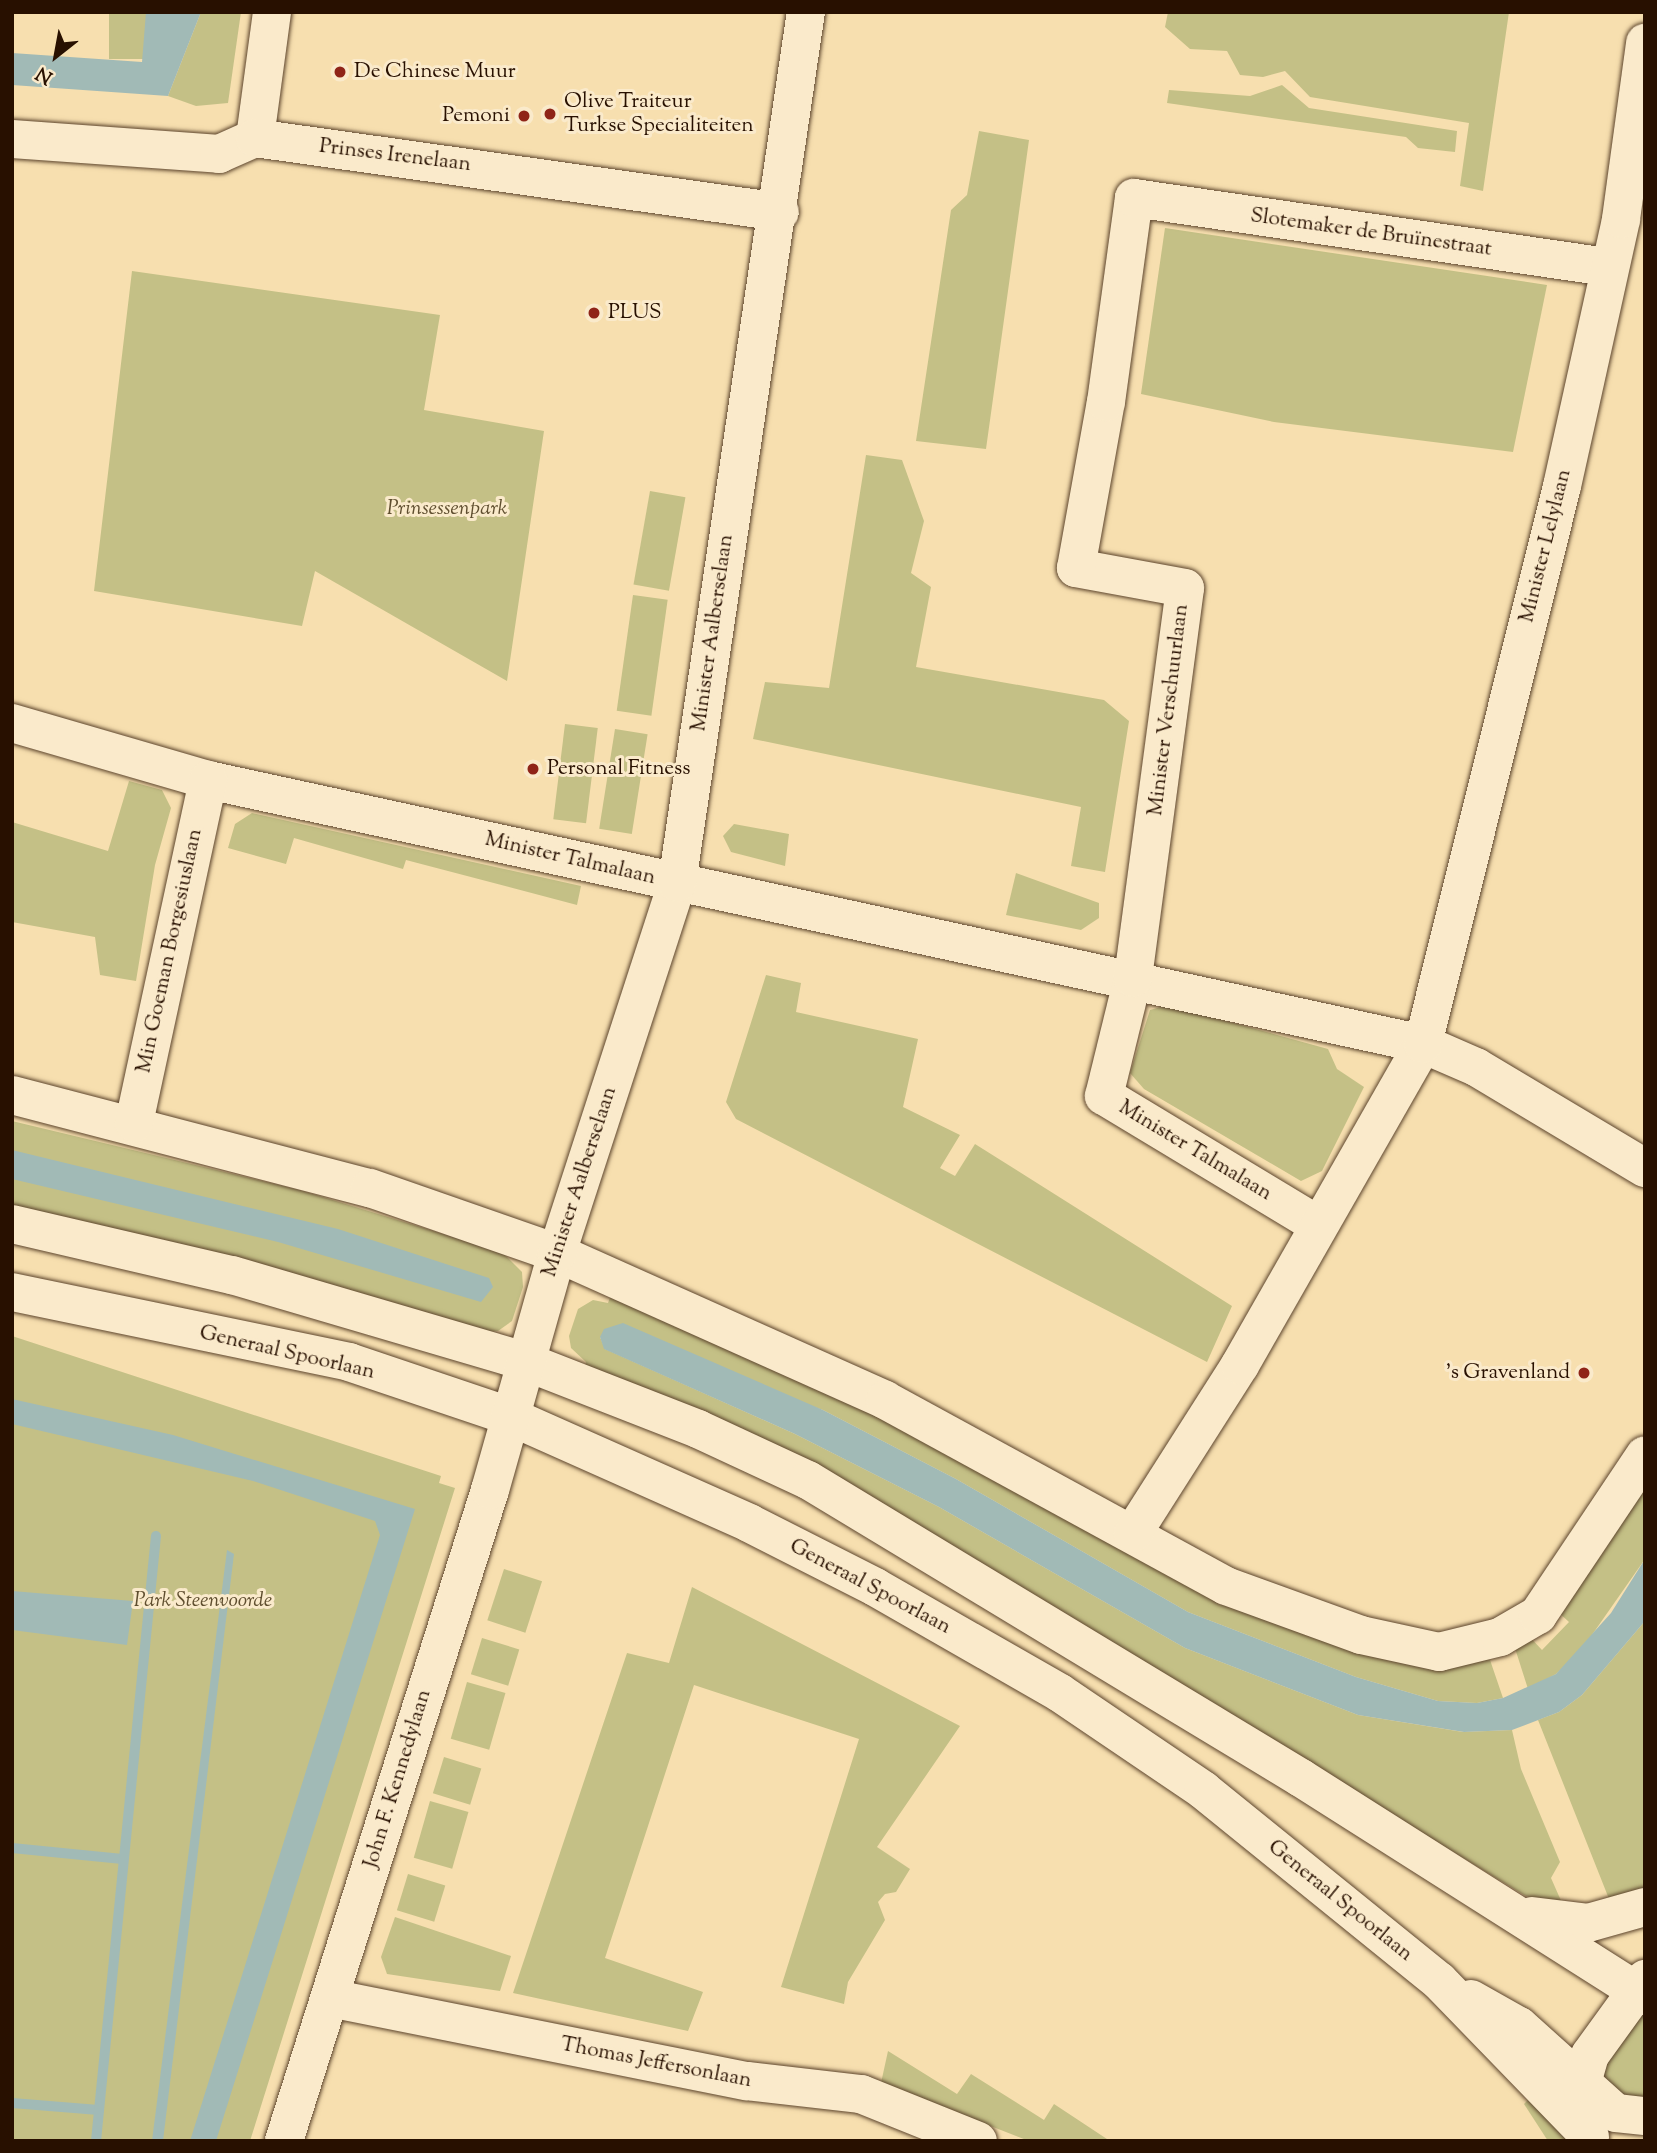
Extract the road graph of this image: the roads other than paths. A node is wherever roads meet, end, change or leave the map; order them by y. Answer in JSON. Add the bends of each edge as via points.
{"nodes":[{"id":1,"x":272,"y":12,"type":"edge"},
{"id":2,"x":806,"y":12,"type":"edge"},
{"id":3,"x":1645,"y":43,"type":"edge"},
{"id":4,"x":255,"y":138,"type":"junction"},
{"id":5,"x":12,"y":139,"type":"edge"},
{"id":6,"x":1134,"y":198,"type":"joint"},
{"id":7,"x":780,"y":212,"type":"junction"},
{"id":8,"x":1607,"y":267,"type":"junction"},
{"id":9,"x":12,"y":723,"type":"edge"},
{"id":10,"x":208,"y":780,"type":"junction"},
{"id":11,"x":677,"y":883,"type":"junction"},
{"id":12,"x":1133,"y":978,"type":"junction"},
{"id":13,"x":1423,"y":1044,"type":"junction"},
{"id":14,"x":12,"y":1095,"type":"edge"},
{"id":15,"x":134,"y":1123,"type":"junction"},
{"id":16,"x":1645,"y":1168,"type":"edge"},
{"id":17,"x":12,"y":1224,"type":"edge"},
{"id":18,"x":1318,"y":1225,"type":"junction"},
{"id":19,"x":557,"y":1253,"type":"junction"},
{"id":20,"x":12,"y":1292,"type":"edge"},
{"id":21,"x":524,"y":1361,"type":"junction"},
{"id":22,"x":509,"y":1416,"type":"junction"},
{"id":23,"x":1645,"y":1455,"type":"edge"},
{"id":24,"x":1133,"y":1532,"type":"junction"},
{"id":25,"x":1645,"y":1907,"type":"edge"},
{"id":26,"x":1516,"y":1913,"type":"junction"},
{"id":27,"x":1439,"y":1981,"type":"junction"},
{"id":28,"x":1642,"y":1989,"type":"edge"},
{"id":29,"x":330,"y":1998,"type":"junction"},
{"id":30,"x":1582,"y":2083,"type":"junction"},
{"id":31,"x":1645,"y":2116,"type":"edge"},
{"id":32,"x":1591,"y":2139,"type":"edge"},
{"id":33,"x":284,"y":2141,"type":"edge"},
{"id":34,"x":978,"y":2141,"type":"edge"}],
"edges":[{"from":1,"to":4,"type":"street"},
{"from":2,"to":7,"type":"street","name":"Minister Aalberselaan"},
{"from":3,"to":8,"type":"street","name":"Minister Lelylaan","via":[[1621,219]]},
{"from":4,"to":5,"type":"street","via":[[219,154]]},
{"from":4,"to":7,"type":"street","name":"Prinses Irenelaan"},
{"from":6,"to":8,"type":"street","name":"Slotemaker de Bruïnestraat"},
{"from":6,"to":12,"type":"street","name":"Minister Verschuurlaan","via":[[1106,402],[1076,568],[1185,588]]},
{"from":7,"to":11,"type":"street","name":"Minister Aalberselaan"},
{"from":8,"to":13,"type":"street","name":"Minister Lelylaan","via":[[1562,485]]},
{"from":9,"to":10,"type":"street","name":"Minister Talmalaan"},
{"from":10,"to":11,"type":"street","name":"Minister Talmalaan"},
{"from":10,"to":15,"type":"street","name":"Min Goeman Borgesiuslaan"},
{"from":11,"to":12,"type":"street","name":"Minister Talmalaan"},
{"from":11,"to":19,"type":"street","name":"Minister Aalberselaan"},
{"from":12,"to":13,"type":"street","name":"Minister Talmalaan"},
{"from":12,"to":18,"type":"street","name":"Minister Talmalaan","via":[[1104,1096]]},
{"from":13,"to":16,"type":"street","name":"Minister Talmalaan","via":[[1476,1067]]},
{"from":13,"to":18,"type":"street"},
{"from":14,"to":15,"type":"street"},
{"from":15,"to":19,"type":"street","via":[[370,1188]]},
{"from":17,"to":21,"type":"street","via":[[232,1275]]},
{"from":18,"to":24,"type":"street","via":[[1240,1365]]},
{"from":19,"to":21,"type":"street","name":"Minister Aalberselaan"},
{"from":19,"to":24,"type":"street","via":[[885,1399]]},
{"from":20,"to":22,"type":"street","name":"Generaal Spoorlaan","via":[[349,1362]]},
{"from":21,"to":22,"type":"street","name":"Minister Aalberselaan"},
{"from":21,"to":26,"type":"street","via":[[698,1429],[808,1480],[964,1571]]},
{"from":22,"to":27,"type":"street","name":"Generaal Spoorlaan","via":[[760,1528],[875,1587],[1060,1693],[1203,1790]]},
{"from":22,"to":29,"type":"street","name":"John F. Kennedylaan"},
{"from":23,"to":24,"type":"street","via":[[1538,1615],[1500,1637],[1439,1652],[1361,1635],[1226,1586]]},
{"from":25,"to":26,"type":"street","via":[[1588,1923]]},
{"from":26,"to":28,"type":"street"},
{"from":27,"to":30,"type":"street","via":[[1519,2026]]},
{"from":27,"to":32,"type":"street","name":"Generaal Spoorlaan"},
{"from":28,"to":30,"type":"street","via":[[1590,2055]]},
{"from":29,"to":33,"type":"street","name":"John F. Kennedylaan"},
{"from":29,"to":34,"type":"street","name":"Thomas Jeffersonlaan","via":[[747,2081],[861,2094]]},
{"from":30,"to":31,"type":"street","via":[[1616,2113]]},
{"from":30,"to":32,"type":"street"}]}
